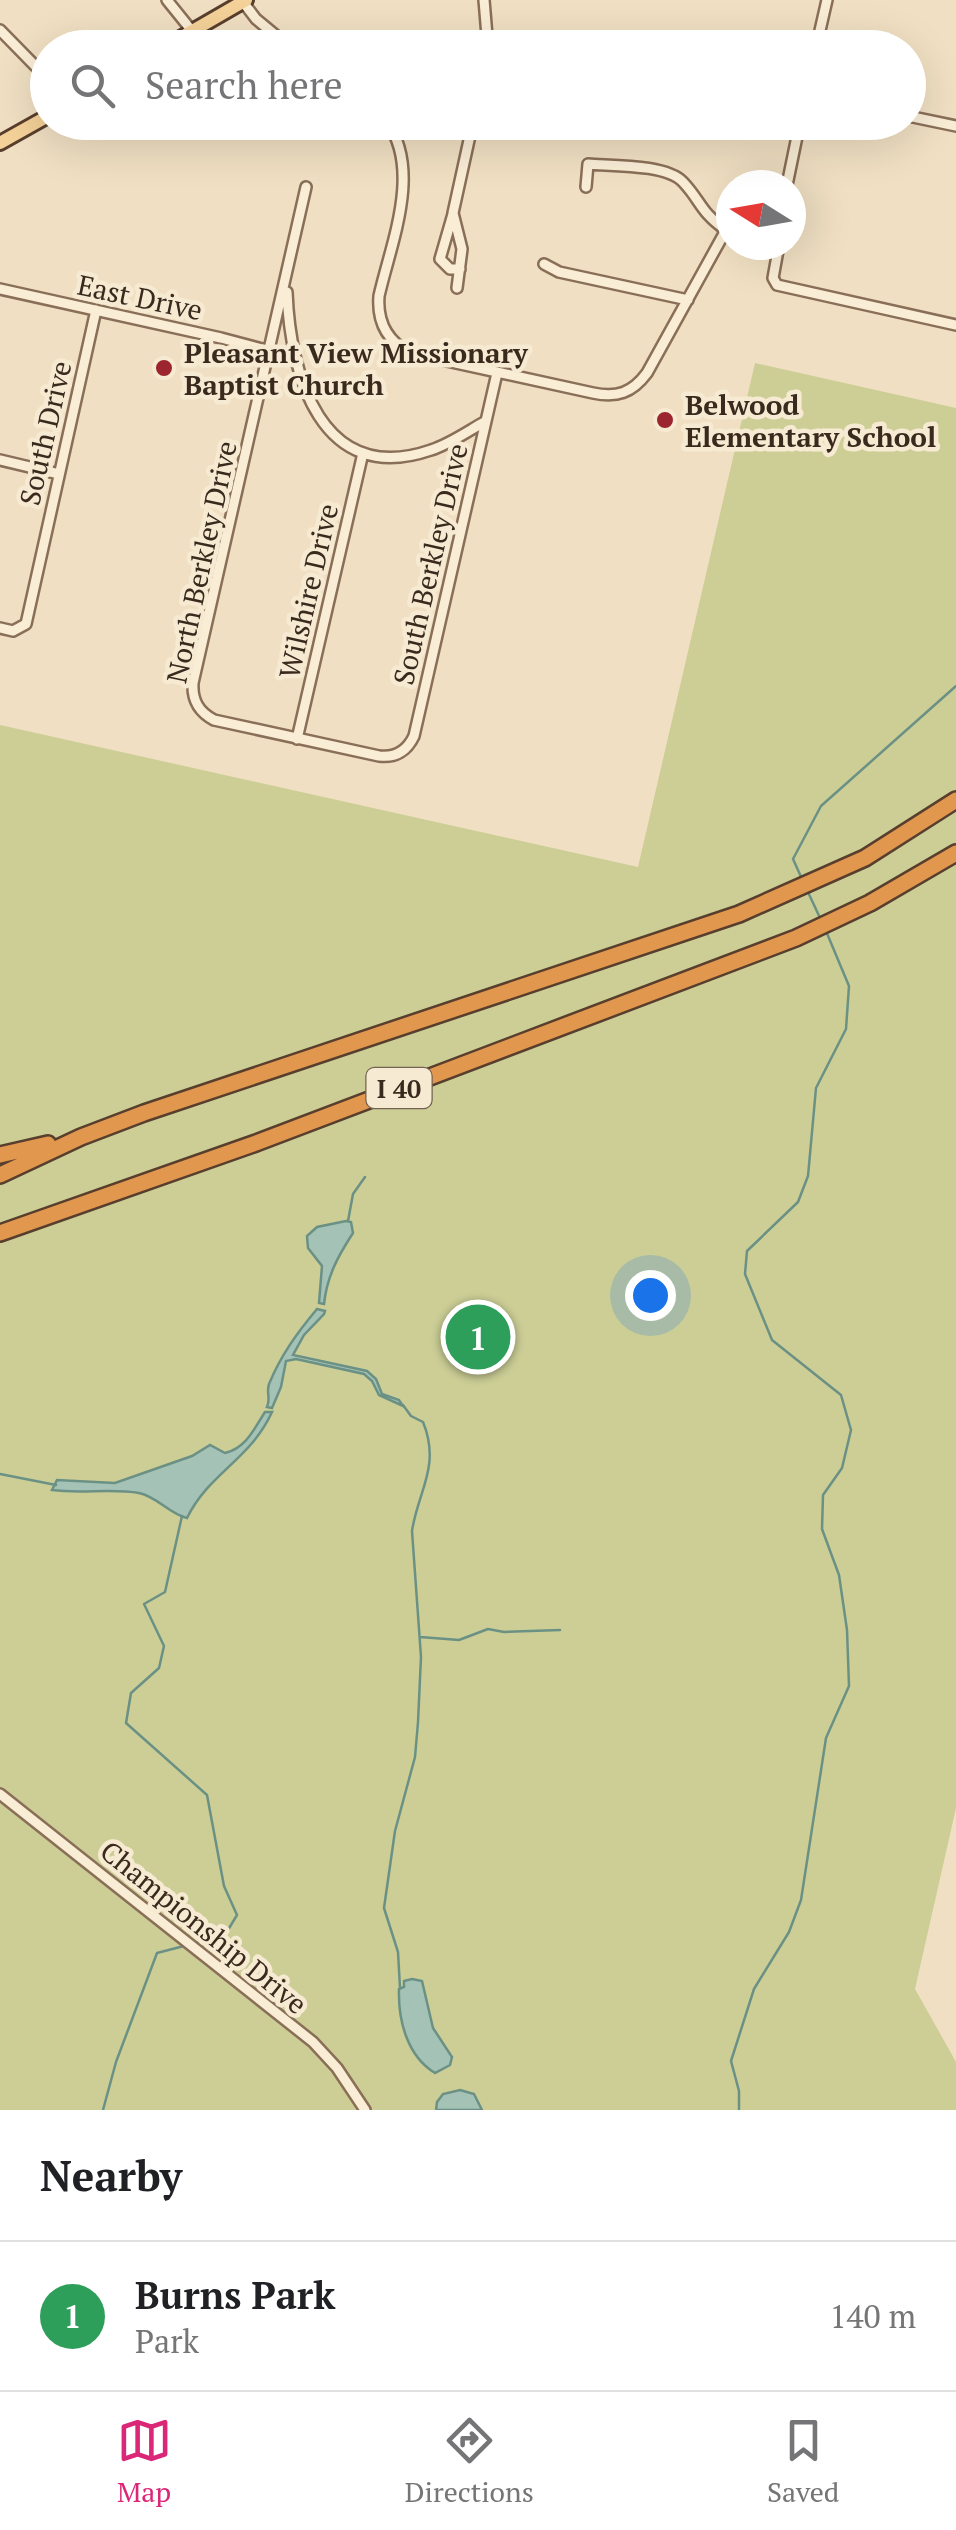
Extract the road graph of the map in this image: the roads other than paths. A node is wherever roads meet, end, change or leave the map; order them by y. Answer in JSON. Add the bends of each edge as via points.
{"nodes":[{"id":1,"x":167,"y":0,"type":"edge"},
{"id":2,"x":484,"y":0,"type":"edge"},
{"id":3,"x":826,"y":0,"type":"edge"},
{"id":4,"x":244,"y":1,"type":"edge"},
{"id":5,"x":0,"y":30,"type":"edge"},
{"id":6,"x":192,"y":30,"type":"joint"},
{"id":7,"x":270,"y":30,"type":"edge"},
{"id":8,"x":486,"y":30,"type":"edge"},
{"id":9,"x":820,"y":30,"type":"edge"},
{"id":10,"x":30,"y":61,"type":"edge"},
{"id":11,"x":926,"y":120,"type":"edge"},
{"id":12,"x":30,"y":126,"type":"edge"},
{"id":13,"x":956,"y":126,"type":"edge"},
{"id":14,"x":396,"y":140,"type":"edge"},
{"id":15,"x":470,"y":140,"type":"edge"},
{"id":16,"x":796,"y":140,"type":"edge"},
{"id":17,"x":0,"y":143,"type":"edge"},
{"id":18,"x":790,"y":170,"type":"edge"},
{"id":19,"x":306,"y":187,"type":"dead end"},
{"id":20,"x":586,"y":187,"type":"dead end"},
{"id":21,"x":453,"y":213,"type":"junction"},
{"id":22,"x":716,"y":218,"type":"edge"},
{"id":23,"x":716,"y":249,"type":"edge"},
{"id":24,"x":776,"y":260,"type":"edge"},
{"id":25,"x":544,"y":264,"type":"dead end"},
{"id":26,"x":460,"y":269,"type":"junction"},
{"id":27,"x":286,"y":276,"type":"junction"},
{"id":28,"x":457,"y":288,"type":"dead end"},
{"id":29,"x":0,"y":289,"type":"edge"},
{"id":30,"x":688,"y":300,"type":"junction"},
{"id":31,"x":96,"y":310,"type":"junction"},
{"id":32,"x":956,"y":325,"type":"edge"},
{"id":33,"x":270,"y":350,"type":"junction"},
{"id":34,"x":292,"y":357,"type":"junction"},
{"id":35,"x":497,"y":372,"type":"junction"},
{"id":36,"x":486,"y":421,"type":"junction"},
{"id":37,"x":362,"y":453,"type":"junction"},
{"id":38,"x":0,"y":460,"type":"edge"},
{"id":39,"x":59,"y":474,"type":"junction"},
{"id":40,"x":0,"y":628,"type":"edge"},
{"id":41,"x":297,"y":739,"type":"junction"},
{"id":42,"x":956,"y":800,"type":"edge"},
{"id":43,"x":956,"y":853,"type":"edge"},
{"id":44,"x":81,"y":1137,"type":"junction"},
{"id":45,"x":0,"y":1156,"type":"edge"},
{"id":46,"x":0,"y":1174,"type":"edge"},
{"id":47,"x":29,"y":1224,"type":"junction"},
{"id":48,"x":0,"y":1233,"type":"edge"},
{"id":49,"x":0,"y":1242,"type":"edge"},
{"id":50,"x":0,"y":1794,"type":"edge"},
{"id":51,"x":365,"y":2110,"type":"edge"}],
"edges":[{"from":1,"to":6,"type":"street"},
{"from":2,"to":8,"type":"street"},
{"from":3,"to":9,"type":"street"},
{"from":4,"to":6,"type":"main road"},
{"from":4,"to":7,"type":"street"},
{"from":5,"to":10,"type":"street"},
{"from":11,"to":13,"type":"street"},
{"from":12,"to":17,"type":"main road"},
{"from":14,"to":35,"type":"street","via":[[404,180],[379,296],[381,322],[410,353]]},
{"from":15,"to":21,"type":"street"},
{"from":16,"to":18,"type":"street"},
{"from":19,"to":27,"type":"street","name":"North Berkley Drive"},
{"from":20,"to":22,"type":"street","via":[[588,164],[667,172]]},
{"from":21,"to":26,"type":"street"},
{"from":21,"to":26,"type":"street","via":[[440,259]]},
{"from":23,"to":30,"type":"street"},
{"from":24,"to":32,"type":"street","via":[[777,285]]},
{"from":25,"to":30,"type":"street"},
{"from":26,"to":28,"type":"street"},
{"from":27,"to":33,"type":"street","name":"North Berkley Drive"},
{"from":27,"to":34,"type":"street"},
{"from":29,"to":31,"type":"street","name":"East Drive"},
{"from":30,"to":35,"type":"street","via":[[640,383],[617,396]]},
{"from":31,"to":33,"type":"street","name":"East Drive"},
{"from":31,"to":39,"type":"street","name":"South Drive"},
{"from":33,"to":34,"type":"street","name":"East Drive"},
{"from":33,"to":41,"type":"street","name":"North Berkley Drive","via":[[193,683],[200,710],[214,720]]},
{"from":34,"to":37,"type":"street","via":[[318,419]]},
{"from":35,"to":36,"type":"street","name":"South Berkley Drive"},
{"from":36,"to":37,"type":"street","via":[[434,450],[396,457]]},
{"from":36,"to":41,"type":"street","name":"South Berkley Drive","via":[[407,748],[378,756]]},
{"from":37,"to":41,"type":"street","name":"Wilshire Drive"},
{"from":38,"to":39,"type":"street"},
{"from":39,"to":40,"type":"street","name":"South Drive","via":[[26,624]]},
{"from":42,"to":44,"type":"highway","number":"I 40","via":[[780,898]]},
{"from":43,"to":47,"type":"highway","number":"I 40","via":[[796,938]]},
{"from":44,"to":45,"type":"highway"},
{"from":44,"to":46,"type":"highway","number":"I 40"},
{"from":47,"to":48,"type":"highway","number":"I 40"},
{"from":47,"to":49,"type":"highway"},
{"from":50,"to":51,"type":"street","name":"Championship Drive","via":[[324,2052]]}]}
